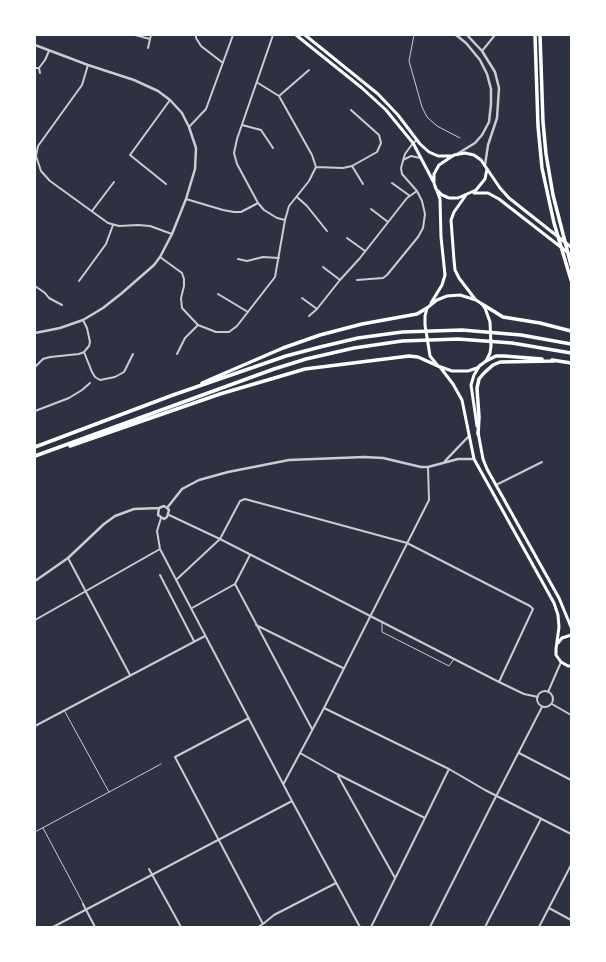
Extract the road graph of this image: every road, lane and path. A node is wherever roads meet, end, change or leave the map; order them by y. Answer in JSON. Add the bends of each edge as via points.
{"nodes":[{"id":1,"x":135,"y":35,"type":"edge"},
{"id":2,"x":151,"y":35,"type":"edge"},
{"id":3,"x":196,"y":35,"type":"edge"},
{"id":4,"x":233,"y":35,"type":"edge"},
{"id":5,"x":273,"y":35,"type":"edge"},
{"id":6,"x":296,"y":35,"type":"edge"},
{"id":7,"x":305,"y":35,"type":"edge"},
{"id":8,"x":414,"y":35,"type":"edge"},
{"id":9,"x":456,"y":35,"type":"edge"},
{"id":10,"x":468,"y":35,"type":"edge"},
{"id":11,"x":495,"y":35,"type":"edge"},
{"id":12,"x":535,"y":35,"type":"edge"},
{"id":13,"x":540,"y":35,"type":"edge"},
{"id":14,"x":150,"y":39,"type":"junction"},
{"id":15,"x":35,"y":45,"type":"edge"},
{"id":16,"x":148,"y":48,"type":"dead end"},
{"id":17,"x":49,"y":51,"type":"junction"},
{"id":18,"x":482,"y":51,"type":"junction"},
{"id":19,"x":223,"y":63,"type":"junction"},
{"id":20,"x":88,"y":65,"type":"junction"},
{"id":21,"x":35,"y":68,"type":"edge"},
{"id":22,"x":39,"y":68,"type":"junction"},
{"id":23,"x":309,"y":70,"type":"dead end"},
{"id":24,"x":40,"y":73,"type":"dead end"},
{"id":25,"x":258,"y":83,"type":"junction"},
{"id":26,"x":279,"y":96,"type":"junction"},
{"id":27,"x":170,"y":100,"type":"junction"},
{"id":28,"x":351,"y":110,"type":"dead end"},
{"id":29,"x":242,"y":125,"type":"junction"},
{"id":30,"x":189,"y":127,"type":"junction"},
{"id":31,"x":460,"y":138,"type":"dead end"},
{"id":32,"x":418,"y":140,"type":"junction"},
{"id":33,"x":413,"y":143,"type":"junction"},
{"id":34,"x":273,"y":148,"type":"dead end"},
{"id":35,"x":454,"y":156,"type":"junction"},
{"id":36,"x":420,"y":158,"type":"junction"},
{"id":37,"x":402,"y":161,"type":"junction"},
{"id":38,"x":485,"y":165,"type":"junction"},
{"id":39,"x":352,"y":166,"type":"junction"},
{"id":40,"x":316,"y":168,"type":"junction"},
{"id":41,"x":487,"y":169,"type":"junction"},
{"id":42,"x":114,"y":182,"type":"dead end"},
{"id":43,"x":392,"y":183,"type":"dead end"},
{"id":44,"x":434,"y":183,"type":"junction"},
{"id":45,"x":166,"y":184,"type":"dead end"},
{"id":46,"x":362,"y":184,"type":"dead end"},
{"id":47,"x":436,"y":189,"type":"junction"},
{"id":48,"x":416,"y":190,"type":"junction"},
{"id":49,"x":471,"y":193,"type":"junction"},
{"id":50,"x":466,"y":195,"type":"junction"},
{"id":51,"x":410,"y":196,"type":"junction"},
{"id":52,"x":297,"y":197,"type":"junction"},
{"id":53,"x":186,"y":199,"type":"junction"},
{"id":54,"x":258,"y":203,"type":"junction"},
{"id":55,"x":371,"y":209,"type":"dead end"},
{"id":56,"x":92,"y":211,"type":"junction"},
{"id":57,"x":285,"y":220,"type":"junction"},
{"id":58,"x":388,"y":222,"type":"junction"},
{"id":59,"x":113,"y":225,"type":"junction"},
{"id":60,"x":326,"y":230,"type":"dead end"},
{"id":61,"x":172,"y":234,"type":"junction"},
{"id":62,"x":347,"y":238,"type":"dead end"},
{"id":63,"x":571,"y":248,"type":"edge"},
{"id":64,"x":365,"y":251,"type":"junction"},
{"id":65,"x":571,"y":256,"type":"edge"},
{"id":66,"x":160,"y":257,"type":"junction"},
{"id":67,"x":278,"y":258,"type":"junction"},
{"id":68,"x":238,"y":259,"type":"dead end"},
{"id":69,"x":571,"y":265,"type":"edge"},
{"id":70,"x":323,"y":267,"type":"dead end"},
{"id":71,"x":340,"y":280,"type":"junction"},
{"id":72,"x":357,"y":280,"type":"dead end"},
{"id":73,"x":571,"y":280,"type":"edge"},
{"id":74,"x":79,"y":281,"type":"dead end"},
{"id":75,"x":35,"y":286,"type":"edge"},
{"id":76,"x":218,"y":294,"type":"dead end"},
{"id":77,"x":302,"y":298,"type":"dead end"},
{"id":78,"x":476,"y":300,"type":"junction"},
{"id":79,"x":482,"y":304,"type":"junction"},
{"id":80,"x":62,"y":305,"type":"dead end"},
{"id":81,"x":429,"y":306,"type":"junction"},
{"id":82,"x":317,"y":309,"type":"junction"},
{"id":83,"x":248,"y":312,"type":"junction"},
{"id":84,"x":309,"y":316,"type":"dead end"},
{"id":85,"x":83,"y":320,"type":"junction"},
{"id":86,"x":198,"y":325,"type":"junction"},
{"id":87,"x":571,"y":331,"type":"edge"},
{"id":88,"x":35,"y":333,"type":"edge"},
{"id":89,"x":571,"y":344,"type":"edge"},
{"id":90,"x":84,"y":352,"type":"junction"},
{"id":91,"x":571,"y":353,"type":"edge"},
{"id":92,"x":133,"y":354,"type":"dead end"},
{"id":93,"x":177,"y":354,"type":"dead end"},
{"id":94,"x":486,"y":361,"type":"junction"},
{"id":95,"x":554,"y":361,"type":"junction"},
{"id":96,"x":571,"y":363,"type":"edge"},
{"id":97,"x":480,"y":365,"type":"junction"},
{"id":98,"x":439,"y":366,"type":"junction"},
{"id":99,"x":35,"y":367,"type":"edge"},
{"id":100,"x":90,"y":383,"type":"dead end"},
{"id":101,"x":173,"y":395,"type":"junction"},
{"id":102,"x":35,"y":411,"type":"edge"},
{"id":103,"x":478,"y":434,"type":"junction"},
{"id":104,"x":469,"y":436,"type":"junction"},
{"id":105,"x":35,"y":446,"type":"edge"},
{"id":106,"x":35,"y":457,"type":"edge"},
{"id":107,"x":474,"y":459,"type":"junction"},
{"id":108,"x":445,"y":462,"type":"junction"},
{"id":109,"x":542,"y":462,"type":"dead end"},
{"id":110,"x":428,"y":467,"type":"junction"},
{"id":111,"x":496,"y":485,"type":"junction"},
{"id":112,"x":159,"y":508,"type":"junction"},
{"id":113,"x":167,"y":508,"type":"junction"},
{"id":114,"x":169,"y":515,"type":"junction"},
{"id":115,"x":161,"y":518,"type":"junction"},
{"id":116,"x":220,"y":539,"type":"junction"},
{"id":117,"x":407,"y":543,"type":"junction"},
{"id":118,"x":160,"y":549,"type":"junction"},
{"id":119,"x":250,"y":555,"type":"junction"},
{"id":120,"x":68,"y":558,"type":"junction"},
{"id":121,"x":160,"y":574,"type":"dead end"},
{"id":122,"x":176,"y":580,"type":"junction"},
{"id":123,"x":35,"y":582,"type":"edge"},
{"id":124,"x":235,"y":584,"type":"junction"},
{"id":125,"x":87,"y":591,"type":"junction"},
{"id":126,"x":191,"y":609,"type":"junction"},
{"id":127,"x":370,"y":616,"type":"junction"},
{"id":128,"x":35,"y":620,"type":"edge"},
{"id":129,"x":382,"y":622,"type":"junction"},
{"id":130,"x":256,"y":625,"type":"junction"},
{"id":131,"x":571,"y":627,"type":"edge"},
{"id":132,"x":571,"y":635,"type":"edge"},
{"id":133,"x":205,"y":636,"type":"junction"},
{"id":134,"x":194,"y":641,"type":"junction"},
{"id":135,"x":557,"y":645,"type":"junction"},
{"id":136,"x":454,"y":659,"type":"junction"},
{"id":137,"x":561,"y":662,"type":"junction"},
{"id":138,"x":571,"y":666,"type":"edge"},
{"id":139,"x":343,"y":668,"type":"junction"},
{"id":140,"x":130,"y":675,"type":"junction"},
{"id":141,"x":499,"y":682,"type":"junction"},
{"id":142,"x":548,"y":692,"type":"junction"},
{"id":143,"x":538,"y":698,"type":"junction"},
{"id":144,"x":552,"y":704,"type":"junction"},
{"id":145,"x":542,"y":707,"type":"junction"},
{"id":146,"x":324,"y":708,"type":"junction"},
{"id":147,"x":64,"y":710,"type":"junction"},
{"id":148,"x":571,"y":715,"type":"edge"},
{"id":149,"x":249,"y":718,"type":"junction"},
{"id":150,"x":35,"y":726,"type":"edge"},
{"id":151,"x":312,"y":729,"type":"junction"},
{"id":152,"x":300,"y":753,"type":"junction"},
{"id":153,"x":519,"y":753,"type":"junction"},
{"id":154,"x":161,"y":764,"type":"dead end"},
{"id":155,"x":448,"y":769,"type":"junction"},
{"id":156,"x":338,"y":774,"type":"junction"},
{"id":157,"x":571,"y":780,"type":"edge"},
{"id":158,"x":284,"y":783,"type":"junction"},
{"id":159,"x":109,"y":792,"type":"junction"},
{"id":160,"x":496,"y":796,"type":"junction"},
{"id":161,"x":292,"y":801,"type":"junction"},
{"id":162,"x":425,"y":818,"type":"junction"},
{"id":163,"x":541,"y":819,"type":"junction"},
{"id":164,"x":43,"y":828,"type":"junction"},
{"id":165,"x":35,"y":832,"type":"edge"},
{"id":166,"x":571,"y":834,"type":"edge"},
{"id":167,"x":218,"y":840,"type":"junction"},
{"id":168,"x":571,"y":864,"type":"edge"},
{"id":169,"x":149,"y":869,"type":"dead end"},
{"id":170,"x":152,"y":875,"type":"junction"},
{"id":171,"x":395,"y":878,"type":"junction"},
{"id":172,"x":336,"y":883,"type":"junction"},
{"id":173,"x":83,"y":904,"type":"joint"},
{"id":174,"x":549,"y":908,"type":"junction"},
{"id":175,"x":86,"y":909,"type":"junction"},
{"id":176,"x":571,"y":920,"type":"edge"},
{"id":177,"x":263,"y":924,"type":"junction"},
{"id":178,"x":53,"y":927,"type":"edge"},
{"id":179,"x":95,"y":927,"type":"edge"},
{"id":180,"x":181,"y":927,"type":"edge"},
{"id":181,"x":258,"y":927,"type":"edge"},
{"id":182,"x":360,"y":927,"type":"edge"},
{"id":183,"x":371,"y":927,"type":"edge"},
{"id":184,"x":430,"y":927,"type":"edge"},
{"id":185,"x":485,"y":927,"type":"edge"},
{"id":186,"x":539,"y":927,"type":"edge"}],
"edges":[{"from":1,"to":14,"type":"street"},
{"from":2,"to":14,"type":"street"},
{"from":3,"to":19,"type":"street","via":[[201,46]]},
{"from":4,"to":19,"type":"street"},
{"from":5,"to":25,"type":"street"},
{"from":6,"to":33,"type":"main road","via":[[375,100]]},
{"from":7,"to":32,"type":"main road","via":[[378,94]]},
{"from":8,"to":31,"type":"lane","via":[[409,61],[422,108],[437,126]]},
{"from":9,"to":35,"type":"street","via":[[480,60],[491,89],[491,104],[489,122],[482,135],[475,143]]},
{"from":10,"to":18,"type":"street"},
{"from":11,"to":18,"type":"street"},
{"from":12,"to":73,"type":"highway","via":[[542,168],[552,218]]},
{"from":13,"to":69,"type":"highway","via":[[546,154]]},
{"from":14,"to":16,"type":"street"},
{"from":15,"to":17,"type":"street"},
{"from":17,"to":20,"type":"street"},
{"from":17,"to":22,"type":"street"},
{"from":18,"to":38,"type":"street","via":[[495,72],[499,88],[497,118],[488,145]]},
{"from":19,"to":30,"type":"street","via":[[206,109]]},
{"from":20,"to":27,"type":"street","via":[[147,85]]},
{"from":20,"to":56,"type":"street","via":[[82,85],[40,142],[36,156],[45,176]]},
{"from":21,"to":22,"type":"street"},
{"from":22,"to":24,"type":"street"},
{"from":23,"to":26,"type":"street"},
{"from":25,"to":26,"type":"street"},
{"from":25,"to":29,"type":"street"},
{"from":26,"to":40,"type":"street","via":[[312,155]]},
{"from":27,"to":30,"type":"street","via":[[182,113]]},
{"from":27,"to":45,"type":"street","via":[[130,155]]},
{"from":28,"to":39,"type":"street","via":[[379,135],[381,143],[377,152]]},
{"from":29,"to":34,"type":"street","via":[[261,130]]},
{"from":29,"to":54,"type":"street","via":[[234,153],[237,164]]},
{"from":30,"to":53,"type":"street","via":[[196,148],[195,169]]},
{"from":32,"to":33,"type":"street"},
{"from":32,"to":35,"type":"main road","via":[[432,154]]},
{"from":33,"to":36,"type":"main road"},
{"from":33,"to":37,"type":"street"},
{"from":35,"to":38,"type":"main road","via":[[474,154]]},
{"from":35,"to":44,"type":"main road","via":[[439,165],[434,174]]},
{"from":36,"to":37,"type":"street","via":[[411,156]]},
{"from":36,"to":44,"type":"main road"},
{"from":37,"to":48,"type":"street","via":[[402,174]]},
{"from":38,"to":41,"type":"main road"},
{"from":39,"to":40,"type":"street"},
{"from":39,"to":46,"type":"street"},
{"from":40,"to":52,"type":"street"},
{"from":41,"to":49,"type":"main road","via":[[483,183]]},
{"from":41,"to":63,"type":"main road","via":[[509,198]]},
{"from":42,"to":56,"type":"street"},
{"from":43,"to":51,"type":"street"},
{"from":44,"to":47,"type":"main road"},
{"from":47,"to":50,"type":"main road","via":[[449,198]]},
{"from":47,"to":81,"type":"main road","via":[[440,199],[440,233],[445,275]]},
{"from":48,"to":51,"type":"street"},
{"from":48,"to":72,"type":"street","via":[[425,214],[423,228],[418,237],[388,275],[383,278]]},
{"from":49,"to":50,"type":"main road"},
{"from":49,"to":65,"type":"main road","via":[[491,194],[499,199]]},
{"from":50,"to":78,"type":"main road","via":[[454,212],[452,220],[454,260],[459,278]]},
{"from":51,"to":58,"type":"street"},
{"from":52,"to":57,"type":"street","via":[[289,206]]},
{"from":52,"to":60,"type":"street"},
{"from":53,"to":54,"type":"street","via":[[234,212],[240,212]]},
{"from":53,"to":61,"type":"street"},
{"from":54,"to":57,"type":"street","via":[[264,210]]},
{"from":55,"to":58,"type":"street"},
{"from":56,"to":59,"type":"street"},
{"from":57,"to":67,"type":"street"},
{"from":58,"to":64,"type":"street"},
{"from":59,"to":61,"type":"street","via":[[144,225]]},
{"from":59,"to":74,"type":"street","via":[[106,244]]},
{"from":61,"to":66,"type":"street"},
{"from":62,"to":64,"type":"street"},
{"from":64,"to":71,"type":"street"},
{"from":66,"to":85,"type":"street","via":[[133,284]]},
{"from":66,"to":86,"type":"street","via":[[182,274],[182,308]]},
{"from":67,"to":68,"type":"street"},
{"from":67,"to":83,"type":"street","via":[[275,277]]},
{"from":70,"to":71,"type":"street"},
{"from":71,"to":82,"type":"street"},
{"from":75,"to":80,"type":"street"},
{"from":76,"to":83,"type":"street"},
{"from":77,"to":82,"type":"street"},
{"from":78,"to":79,"type":"main road"},
{"from":78,"to":81,"type":"main road","via":[[451,295],[440,298]]},
{"from":79,"to":87,"type":"highway","via":[[503,317]]},
{"from":79,"to":94,"type":"main road","via":[[487,312],[491,330],[491,350]]},
{"from":81,"to":98,"type":"main road","via":[[425,321],[429,353]]},
{"from":81,"to":101,"type":"highway","via":[[417,314],[362,324],[301,341]]},
{"from":82,"to":84,"type":"street"},
{"from":83,"to":86,"type":"street","via":[[229,332],[216,332]]},
{"from":85,"to":88,"type":"street"},
{"from":85,"to":90,"type":"street","via":[[90,342]]},
{"from":86,"to":93,"type":"street","via":[[185,338]]},
{"from":89,"to":101,"type":"highway","via":[[480,331],[416,331],[358,338],[310,349]]},
{"from":90,"to":92,"type":"street","via":[[92,372],[100,380],[124,372]]},
{"from":90,"to":99,"type":"street","via":[[50,357]]},
{"from":91,"to":106,"type":"highway","via":[[538,346],[481,340],[437,339],[369,345],[306,359],[237,382]]},
{"from":94,"to":95,"type":"highway","via":[[496,356],[504,356]]},
{"from":94,"to":97,"type":"main road"},
{"from":95,"to":96,"type":"highway"},
{"from":95,"to":103,"type":"highway","via":[[500,362],[484,373],[477,388]]},
{"from":97,"to":98,"type":"main road","via":[[473,370],[461,371],[448,371]]},
{"from":97,"to":103,"type":"main road","via":[[471,385]]},
{"from":98,"to":104,"type":"main road","via":[[462,400]]},
{"from":98,"to":106,"type":"highway","via":[[409,356],[298,371],[220,394]]},
{"from":100,"to":102,"type":"street","via":[[68,398]]},
{"from":101,"to":105,"type":"highway"},
{"from":103,"to":111,"type":"main road","via":[[483,459]]},
{"from":104,"to":107,"type":"main road"},
{"from":104,"to":108,"type":"street"},
{"from":107,"to":108,"type":"street"},
{"from":107,"to":135,"type":"main road","via":[[554,603],[559,627]]},
{"from":108,"to":110,"type":"street"},
{"from":109,"to":111,"type":"street"},
{"from":110,"to":113,"type":"street","via":[[364,457],[289,460],[199,480],[182,489]]},
{"from":110,"to":117,"type":"street","via":[[428,500]]},
{"from":111,"to":131,"type":"main road","via":[[559,598]]},
{"from":112,"to":113,"type":"street"},
{"from":112,"to":115,"type":"street","via":[[158,515]]},
{"from":112,"to":120,"type":"street","via":[[134,509],[115,516]]},
{"from":113,"to":114,"type":"street"},
{"from":114,"to":115,"type":"street"},
{"from":114,"to":116,"type":"street"},
{"from":115,"to":118,"type":"street","via":[[157,531]]},
{"from":116,"to":117,"type":"street","via":[[240,501],[245,499]]},
{"from":116,"to":119,"type":"street"},
{"from":116,"to":122,"type":"street"},
{"from":117,"to":127,"type":"street"},
{"from":117,"to":141,"type":"street","via":[[533,609]]},
{"from":118,"to":122,"type":"street"},
{"from":118,"to":125,"type":"street"},
{"from":119,"to":124,"type":"street"},
{"from":119,"to":127,"type":"street"},
{"from":120,"to":123,"type":"street"},
{"from":120,"to":125,"type":"street"},
{"from":121,"to":134,"type":"street"},
{"from":122,"to":126,"type":"street"},
{"from":124,"to":126,"type":"street"},
{"from":124,"to":130,"type":"street"},
{"from":125,"to":128,"type":"street"},
{"from":125,"to":140,"type":"street"},
{"from":126,"to":133,"type":"street"},
{"from":127,"to":129,"type":"street"},
{"from":127,"to":139,"type":"street"},
{"from":129,"to":136,"type":"street"},
{"from":129,"to":136,"type":"lane","via":[[382,632],[449,666]]},
{"from":130,"to":139,"type":"street"},
{"from":130,"to":151,"type":"street"},
{"from":132,"to":135,"type":"main road","via":[[562,638]]},
{"from":133,"to":134,"type":"street"},
{"from":133,"to":149,"type":"street"},
{"from":134,"to":140,"type":"street"},
{"from":135,"to":137,"type":"main road","via":[[556,655]]},
{"from":136,"to":141,"type":"street"},
{"from":137,"to":138,"type":"main road"},
{"from":137,"to":142,"type":"street"},
{"from":139,"to":146,"type":"street"},
{"from":140,"to":147,"type":"street"},
{"from":141,"to":143,"type":"street"},
{"from":142,"to":143,"type":"street","via":[[542,692]]},
{"from":142,"to":144,"type":"street","via":[[553,696]]},
{"from":143,"to":145,"type":"street"},
{"from":144,"to":145,"type":"street"},
{"from":144,"to":148,"type":"street"},
{"from":145,"to":153,"type":"street"},
{"from":146,"to":151,"type":"street"},
{"from":146,"to":155,"type":"street"},
{"from":147,"to":150,"type":"street"},
{"from":147,"to":159,"type":"lane"},
{"from":149,"to":158,"type":"street"},
{"from":149,"to":167,"type":"street","via":[[174,757]]},
{"from":151,"to":152,"type":"street"},
{"from":152,"to":156,"type":"street"},
{"from":152,"to":158,"type":"street"},
{"from":153,"to":157,"type":"street"},
{"from":153,"to":160,"type":"street"},
{"from":154,"to":159,"type":"lane"},
{"from":155,"to":160,"type":"street"},
{"from":155,"to":162,"type":"street"},
{"from":156,"to":162,"type":"street"},
{"from":156,"to":171,"type":"street"},
{"from":158,"to":161,"type":"street"},
{"from":159,"to":164,"type":"lane"},
{"from":160,"to":163,"type":"street"},
{"from":160,"to":184,"type":"street"},
{"from":161,"to":167,"type":"street"},
{"from":161,"to":172,"type":"street"},
{"from":162,"to":171,"type":"street"},
{"from":163,"to":166,"type":"street"},
{"from":163,"to":185,"type":"street"},
{"from":164,"to":165,"type":"lane"},
{"from":164,"to":173,"type":"lane"},
{"from":167,"to":170,"type":"street"},
{"from":167,"to":177,"type":"street"},
{"from":168,"to":174,"type":"street"},
{"from":169,"to":170,"type":"street"},
{"from":170,"to":175,"type":"street"},
{"from":170,"to":180,"type":"street"},
{"from":171,"to":183,"type":"street"},
{"from":172,"to":177,"type":"street","via":[[274,915]]},
{"from":172,"to":182,"type":"street"},
{"from":173,"to":175,"type":"street"},
{"from":174,"to":176,"type":"street"},
{"from":174,"to":186,"type":"street"},
{"from":175,"to":178,"type":"street"},
{"from":175,"to":179,"type":"street"},
{"from":177,"to":181,"type":"street"}]}
